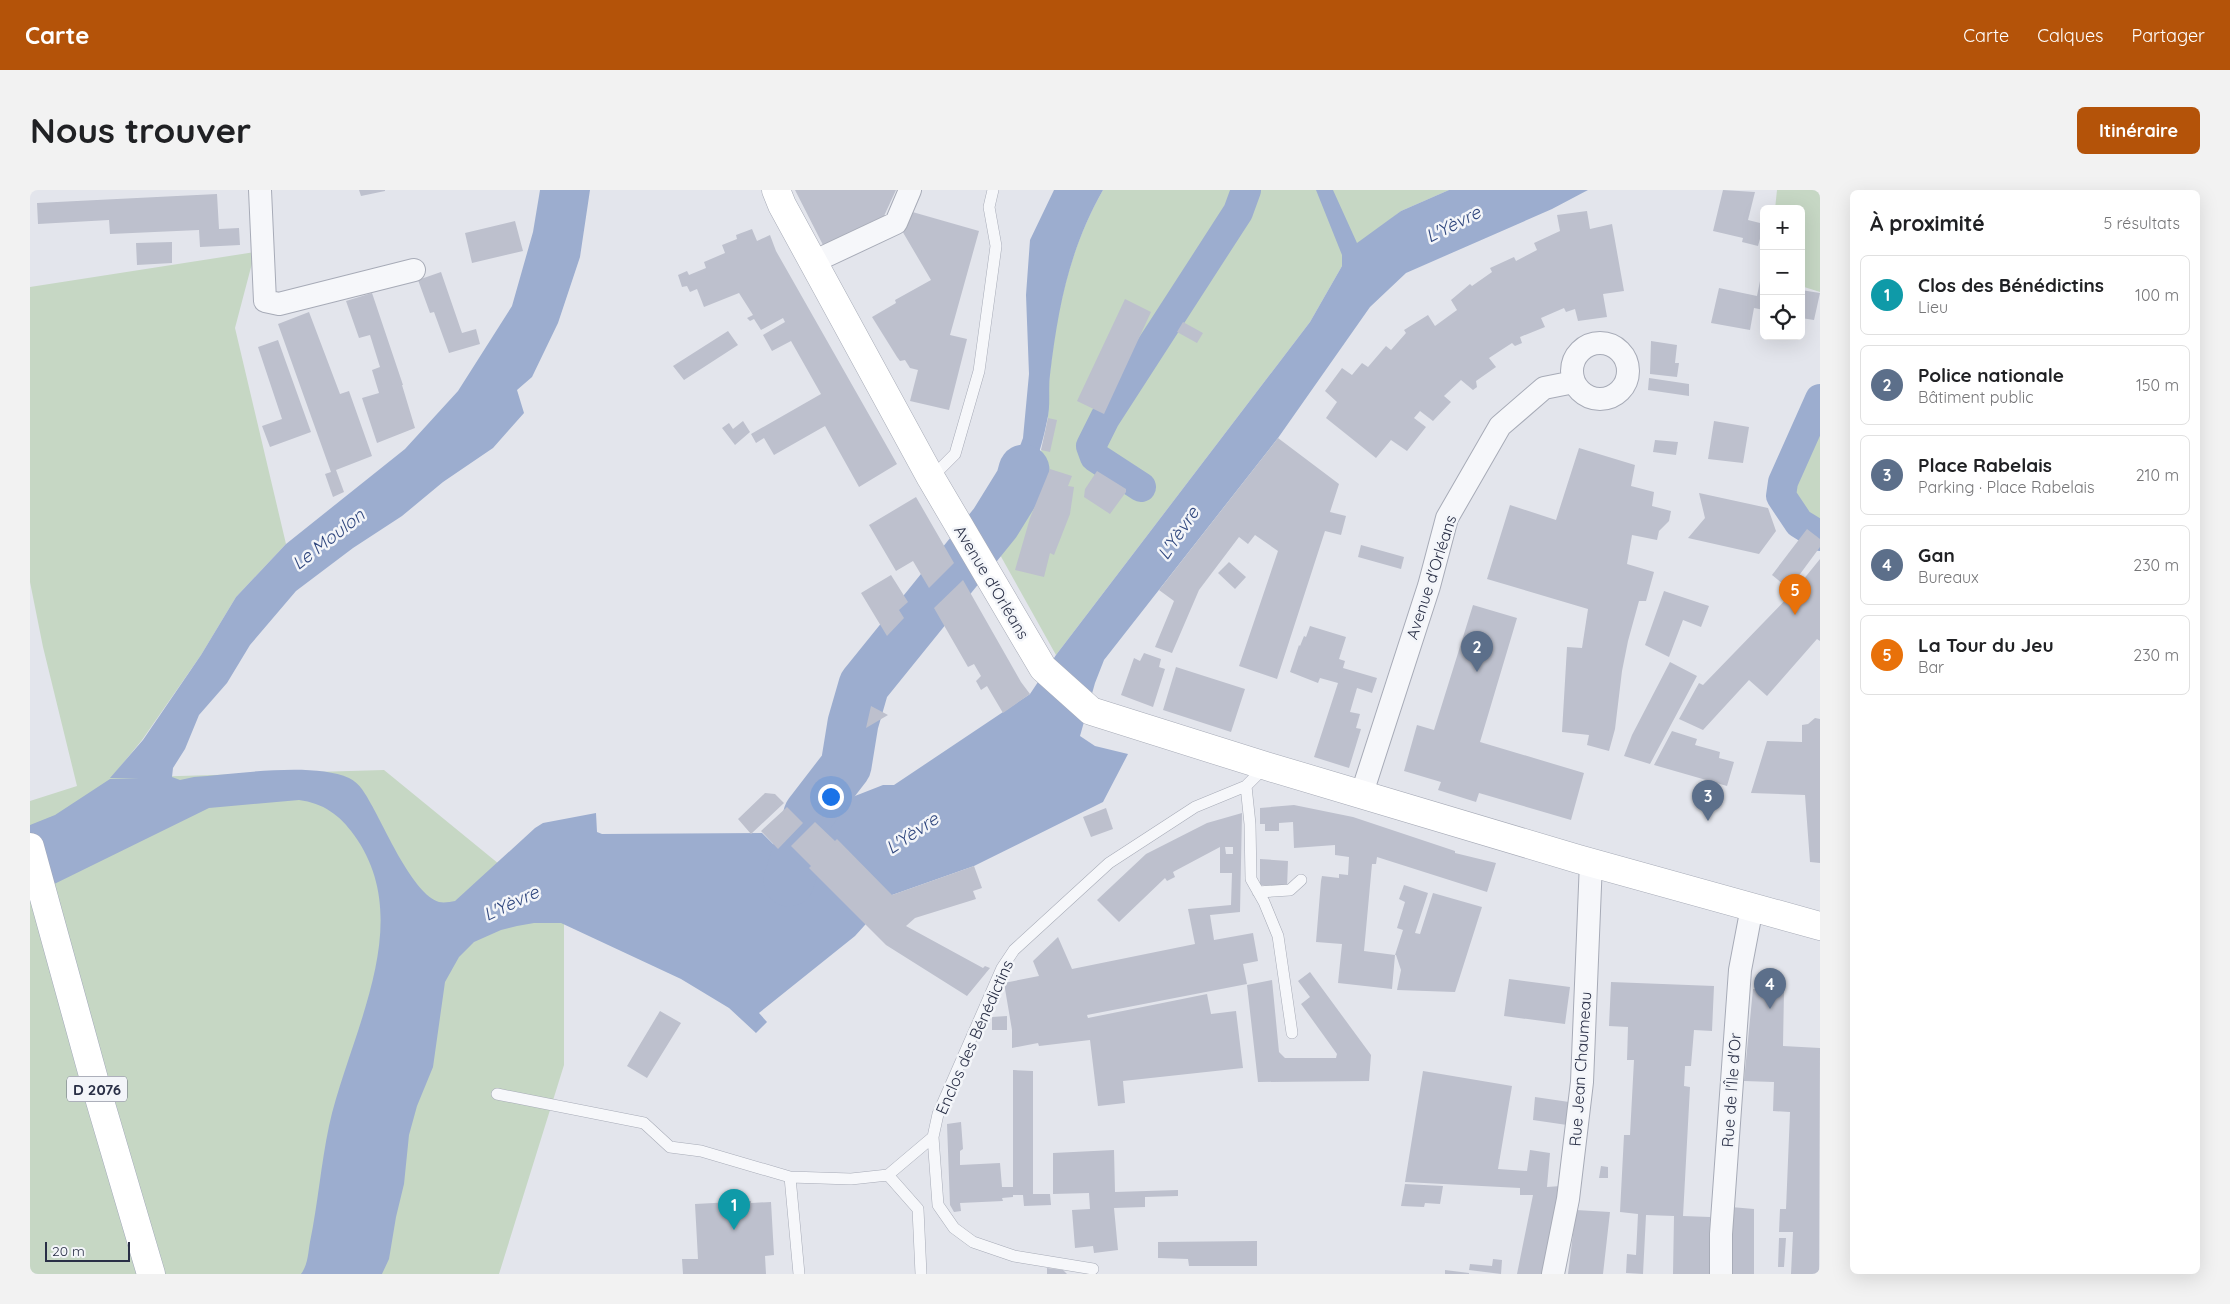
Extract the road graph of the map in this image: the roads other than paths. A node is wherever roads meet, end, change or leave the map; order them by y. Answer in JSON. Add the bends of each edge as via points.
{"nodes":[{"id":1,"x":260,"y":190,"type":"edge"},
{"id":2,"x":776,"y":190,"type":"edge"},
{"id":3,"x":910,"y":190,"type":"edge"},
{"id":4,"x":993,"y":190,"type":"edge"},
{"id":5,"x":813,"y":262,"type":"junction"},
{"id":6,"x":414,"y":270,"type":"dead end"},
{"id":7,"x":1574,"y":382,"type":"dead end"},
{"id":8,"x":930,"y":478,"type":"junction"},
{"id":9,"x":1266,"y":766,"type":"junction"},
{"id":10,"x":1246,"y":786,"type":"junction"},
{"id":11,"x":1362,"y":793,"type":"junction"},
{"id":12,"x":30,"y":847,"type":"edge"},
{"id":13,"x":1584,"y":860,"type":"junction"},
{"id":14,"x":1302,"y":880,"type":"dead end"},
{"id":15,"x":1258,"y":892,"type":"junction"},
{"id":16,"x":1752,"y":907,"type":"junction"},
{"id":17,"x":1820,"y":926,"type":"edge"},
{"id":18,"x":1292,"y":1034,"type":"dead end"},
{"id":19,"x":497,"y":1094,"type":"dead end"},
{"id":20,"x":933,"y":1137,"type":"junction"},
{"id":21,"x":888,"y":1176,"type":"junction"},
{"id":22,"x":790,"y":1177,"type":"junction"},
{"id":23,"x":1093,"y":1269,"type":"dead end"},
{"id":24,"x":151,"y":1274,"type":"edge"},
{"id":25,"x":799,"y":1274,"type":"edge"},
{"id":26,"x":920,"y":1274,"type":"edge"},
{"id":27,"x":1553,"y":1274,"type":"edge"},
{"id":28,"x":1720,"y":1274,"type":"edge"}],
"edges":[{"from":1,"to":6,"type":"street","via":[[265,301],[279,304]]},
{"from":2,"to":5,"type":"main road","name":"Avenue d'Orléans"},
{"from":3,"to":5,"type":"street","via":[[896,223]]},
{"from":4,"to":8,"type":"lane","via":[[989,207],[996,246],[980,371],[955,454]]},
{"from":5,"to":8,"type":"main road","name":"Avenue d'Orléans"},
{"from":7,"to":11,"type":"street","name":"Avenue d'Orléans","via":[[1544,388],[1500,426],[1447,518],[1429,586]]},
{"from":8,"to":9,"type":"main road","name":"Avenue d'Orléans","via":[[1043,668],[1091,711]]},
{"from":9,"to":10,"type":"lane","name":"Enclos des Bénédictins"},
{"from":9,"to":11,"type":"main road","name":"Avenue d'Orléans"},
{"from":10,"to":15,"type":"lane","via":[[1251,879]]},
{"from":10,"to":20,"type":"lane","name":"Enclos des Bénédictins","via":[[1195,807],[1109,863],[1014,950],[1002,968],[938,1114]]},
{"from":11,"to":13,"type":"main road","name":"Avenue d'Orléans"},
{"from":12,"to":24,"type":"main road","number":"D 2076"},
{"from":13,"to":16,"type":"main road","name":"Avenue d'Orléans"},
{"from":13,"to":27,"type":"street","name":"Rue Jean Chaumeau","via":[[1582,1082],[1568,1199]]},
{"from":14,"to":15,"type":"lane","via":[[1290,890]]},
{"from":15,"to":18,"type":"lane","via":[[1278,936]]},
{"from":16,"to":17,"type":"main road","name":"Avenue d'Orléans"},
{"from":16,"to":28,"type":"street","name":"Rue de l'Île d'Or","via":[[1740,970]]},
{"from":19,"to":22,"type":"lane","via":[[644,1123],[670,1148],[701,1151]]},
{"from":20,"to":21,"type":"lane"},
{"from":20,"to":23,"type":"lane","name":"Enclos des Bénédictins","via":[[938,1205],[954,1228],[973,1242],[1014,1256]]},
{"from":21,"to":22,"type":"lane","via":[[851,1179]]},
{"from":21,"to":26,"type":"lane","via":[[918,1209]]},
{"from":22,"to":25,"type":"lane"}]}
